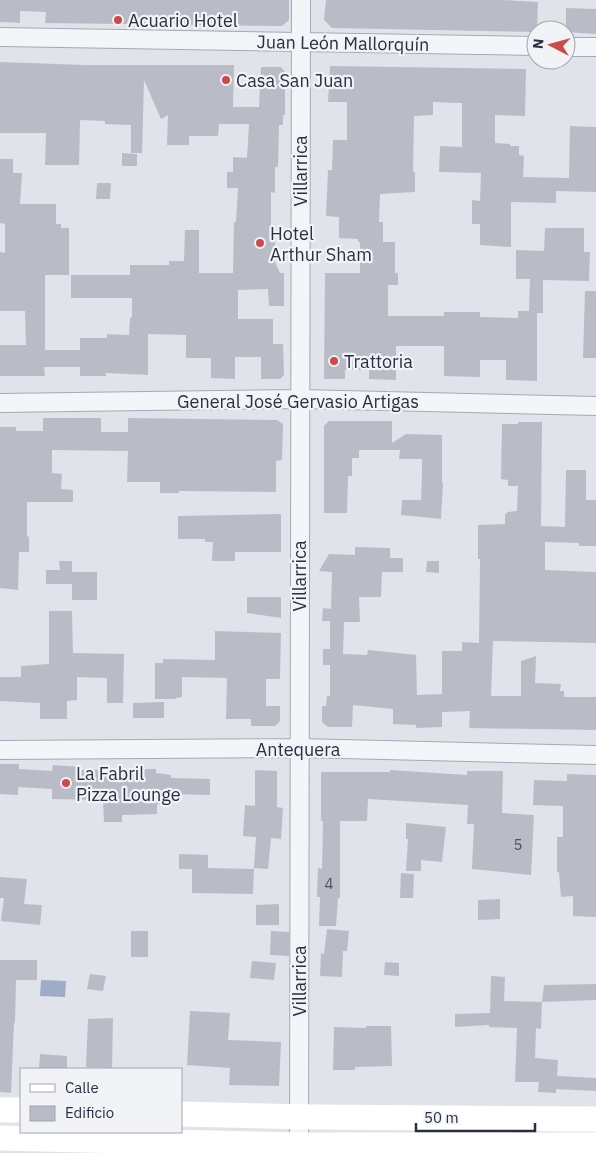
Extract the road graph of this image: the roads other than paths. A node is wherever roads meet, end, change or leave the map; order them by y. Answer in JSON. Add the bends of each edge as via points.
{"nodes":[{"id":1,"x":301,"y":0,"type":"edge"},
{"id":2,"x":0,"y":37,"type":"edge"},
{"id":3,"x":300,"y":42,"type":"junction"},
{"id":4,"x":526,"y":46,"type":"edge"},
{"id":5,"x":576,"y":47,"type":"edge"},
{"id":6,"x":596,"y":47,"type":"edge"},
{"id":7,"x":300,"y":399,"type":"junction"},
{"id":8,"x":0,"y":403,"type":"edge"},
{"id":9,"x":596,"y":406,"type":"edge"},
{"id":10,"x":299,"y":748,"type":"junction"},
{"id":11,"x":0,"y":750,"type":"edge"},
{"id":12,"x":596,"y":755,"type":"edge"},
{"id":13,"x":0,"y":1110,"type":"edge"},
{"id":14,"x":20,"y":1110,"type":"edge"},
{"id":15,"x":182,"y":1114,"type":"edge"},
{"id":16,"x":299,"y":1116,"type":"junction"},
{"id":17,"x":596,"y":1119,"type":"edge"},
{"id":18,"x":0,"y":1138,"type":"edge"},
{"id":19,"x":596,"y":1145,"type":"edge"},
{"id":20,"x":299,"y":1149,"type":"edge"}],
"edges":[{"from":1,"to":3,"type":"street","name":"Villarrica"},
{"from":2,"to":3,"type":"street","name":"Juan León Mallorquín"},
{"from":3,"to":4,"type":"street","name":"Juan León Mallorquín"},
{"from":3,"to":7,"type":"street","name":"Villarrica"},
{"from":5,"to":6,"type":"street"},
{"from":7,"to":8,"type":"street","name":"General José Gervasio Artigas"},
{"from":7,"to":9,"type":"street","name":"General José Gervasio Artigas"},
{"from":7,"to":10,"type":"street","name":"Villarrica"},
{"from":10,"to":11,"type":"street","name":"Antequera"},
{"from":10,"to":12,"type":"street","name":"Antequera"},
{"from":10,"to":16,"type":"street","name":"Villarrica"},
{"from":13,"to":14,"type":"main road"},
{"from":15,"to":16,"type":"main road"},
{"from":16,"to":17,"type":"main road"},
{"from":16,"to":20,"type":"street","name":"Villarrica"},
{"from":18,"to":20,"type":"main road"},
{"from":19,"to":20,"type":"main road","via":[[448,1142]]}]}
